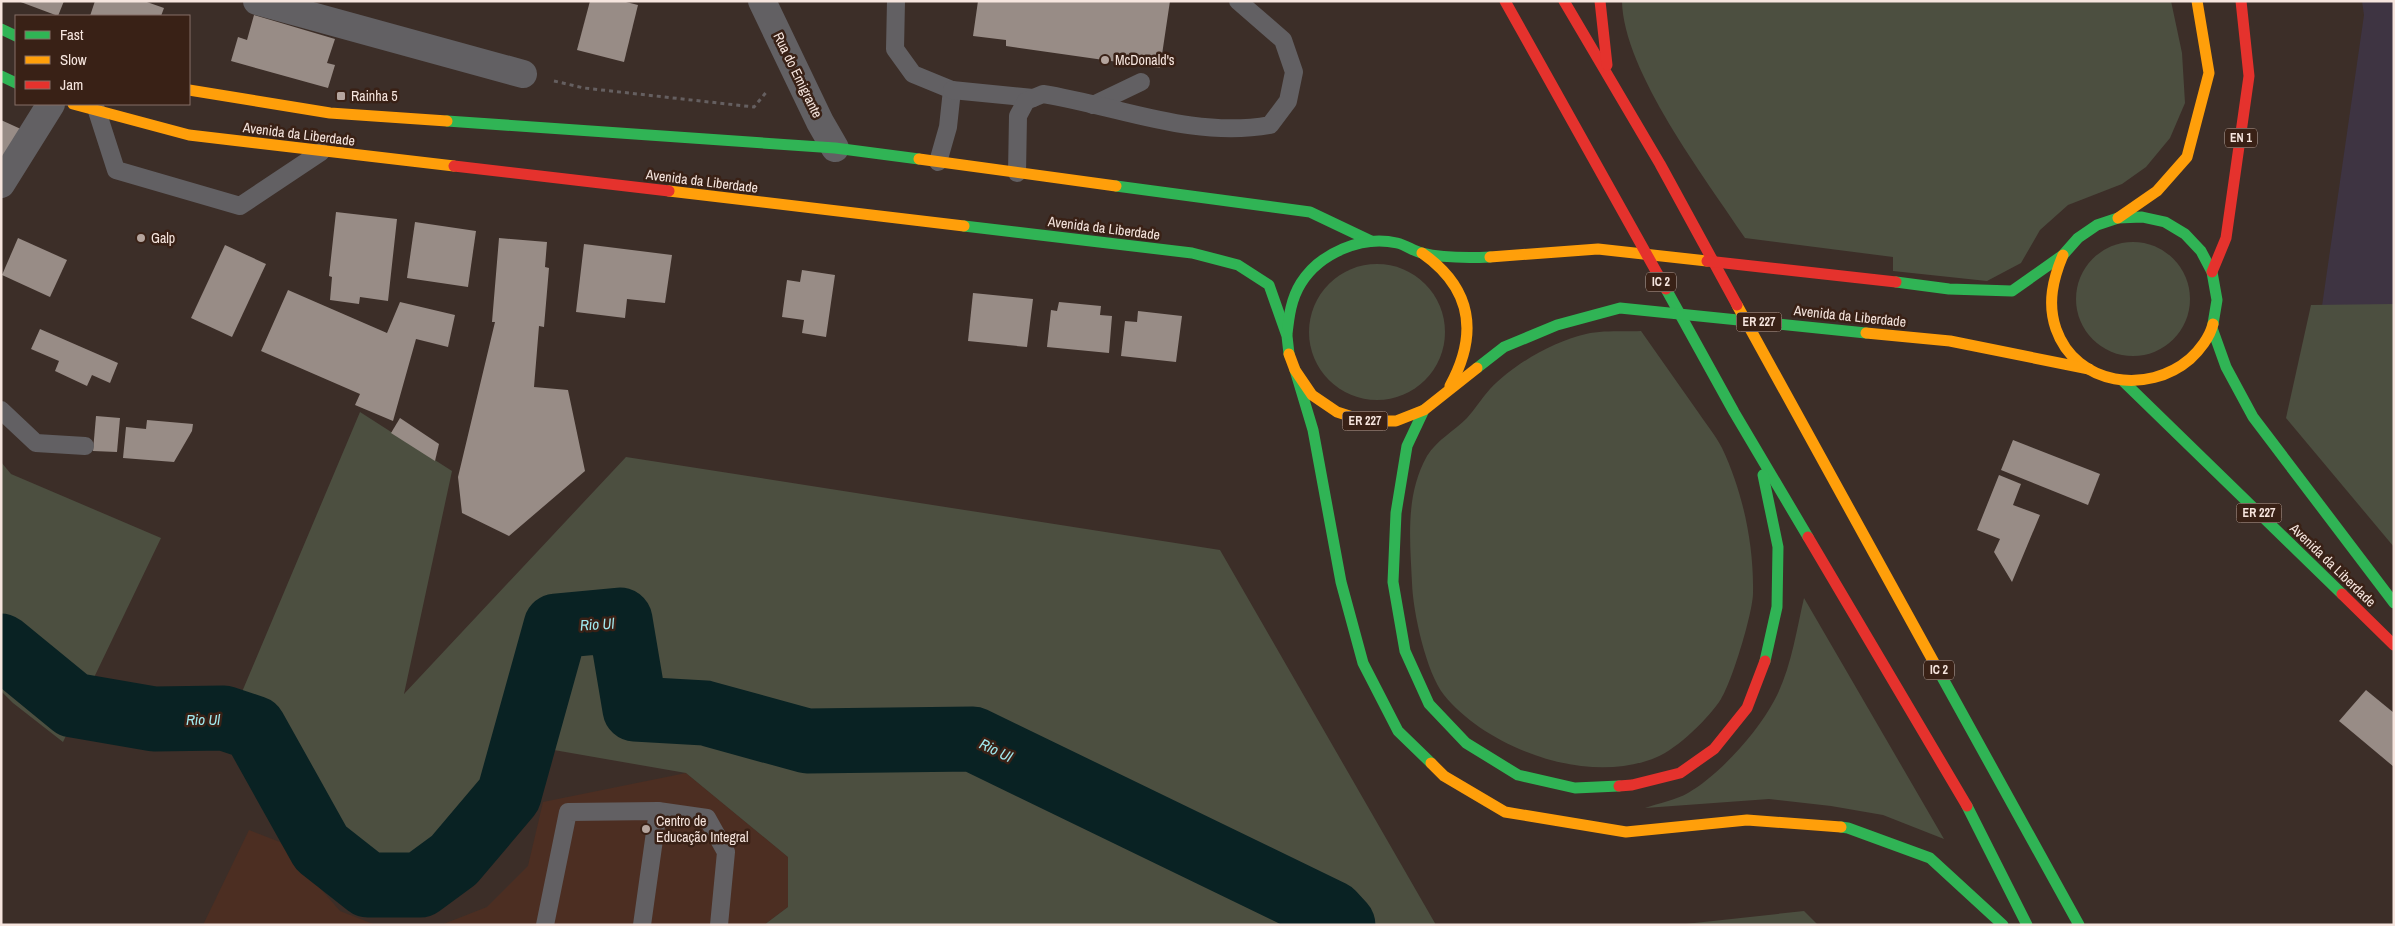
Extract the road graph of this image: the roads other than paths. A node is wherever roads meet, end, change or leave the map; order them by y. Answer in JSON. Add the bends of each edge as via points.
{"nodes":[{"id":1,"x":257,"y":1,"type":"edge"},
{"id":2,"x":762,"y":1,"type":"edge"},
{"id":3,"x":896,"y":1,"type":"edge"},
{"id":4,"x":1238,"y":1,"type":"edge"},
{"id":5,"x":1505,"y":1,"type":"edge"},
{"id":6,"x":1564,"y":1,"type":"edge"},
{"id":7,"x":1600,"y":1,"type":"edge"},
{"id":8,"x":2197,"y":1,"type":"edge"},
{"id":9,"x":2241,"y":1,"type":"edge"},
{"id":10,"x":1,"y":29,"type":"edge"},
{"id":11,"x":15,"y":36,"type":"edge"},
{"id":12,"x":523,"y":74,"type":"road end"},
{"id":13,"x":1608,"y":74,"type":"junction"},
{"id":14,"x":1,"y":76,"type":"edge"},
{"id":15,"x":1141,"y":82,"type":"dead end"},
{"id":16,"x":15,"y":83,"type":"edge"},
{"id":17,"x":190,"y":90,"type":"edge"},
{"id":18,"x":952,"y":90,"type":"junction"},
{"id":19,"x":1033,"y":98,"type":"junction"},
{"id":20,"x":50,"y":105,"type":"edge"},
{"id":21,"x":76,"y":105,"type":"edge"},
{"id":22,"x":1093,"y":106,"type":"junction"},
{"id":23,"x":97,"y":111,"type":"junction"},
{"id":24,"x":835,"y":148,"type":"junction"},
{"id":25,"x":321,"y":152,"type":"junction"},
{"id":26,"x":938,"y":162,"type":"junction"},
{"id":27,"x":1017,"y":173,"type":"junction"},
{"id":28,"x":1,"y":184,"type":"edge"},
{"id":29,"x":2118,"y":218,"type":"junction"},
{"id":30,"x":1371,"y":241,"type":"junction"},
{"id":31,"x":1422,"y":253,"type":"junction"},
{"id":32,"x":2063,"y":255,"type":"junction"},
{"id":33,"x":2212,"y":272,"type":"junction"},
{"id":34,"x":2212,"y":328,"type":"junction"},
{"id":35,"x":1287,"y":336,"type":"junction"},
{"id":36,"x":2089,"y":369,"type":"junction"},
{"id":37,"x":1295,"y":370,"type":"junction"},
{"id":38,"x":2123,"y":382,"type":"junction"},
{"id":39,"x":1447,"y":391,"type":"junction"},
{"id":40,"x":1,"y":410,"type":"edge"},
{"id":41,"x":1424,"y":410,"type":"junction"},
{"id":42,"x":85,"y":446,"type":"dead end"},
{"id":43,"x":1758,"y":454,"type":"junction"},
{"id":44,"x":2394,"y":603,"type":"edge"},
{"id":45,"x":2394,"y":645,"type":"edge"},
{"id":46,"x":658,"y":811,"type":"junction"},
{"id":47,"x":545,"y":925,"type":"edge"},
{"id":48,"x":642,"y":925,"type":"edge"},
{"id":49,"x":719,"y":925,"type":"edge"},
{"id":50,"x":2004,"y":925,"type":"edge"},
{"id":51,"x":2027,"y":925,"type":"edge"},
{"id":52,"x":2080,"y":925,"type":"edge"}],
"edges":[{"from":1,"to":12,"type":"street"},
{"from":2,"to":24,"type":"street","name":"Rua do Emigrante"},
{"from":3,"to":18,"type":"lane","via":[[895,49],[913,74]]},
{"from":4,"to":22,"type":"lane","via":[[1283,40],[1294,72],[1288,101],[1270,124],[1245,129],[1202,126]]},
{"from":5,"to":43,"type":"main road","number":"IC 2"},
{"from":6,"to":13,"type":"main road","number":"IC 2"},
{"from":7,"to":13,"type":"main road"},
{"from":8,"to":29,"type":"main road","via":[[2209,73],[2187,157],[2157,191]]},
{"from":9,"to":33,"type":"main road","number":"EN 1","via":[[2248,76],[2226,238]]},
{"from":10,"to":11,"type":"main road"},
{"from":13,"to":52,"type":"main road","number":"IC 2"},
{"from":14,"to":16,"type":"main road"},
{"from":15,"to":22,"type":"lane"},
{"from":17,"to":24,"type":"main road","name":"Avenida da Liberdade","via":[[330,113]]},
{"from":18,"to":19,"type":"lane"},
{"from":18,"to":26,"type":"lane","via":[[948,128]]},
{"from":19,"to":22,"type":"lane","via":[[1043,94]]},
{"from":19,"to":27,"type":"lane","via":[[1026,101],[1018,116]]},
{"from":20,"to":28,"type":"street"},
{"from":21,"to":23,"type":"main road","name":"Avenida da Liberdade"},
{"from":23,"to":25,"type":"main road","name":"Avenida da Liberdade","via":[[189,135]]},
{"from":23,"to":25,"type":"lane","via":[[116,170],[240,206]]},
{"from":24,"to":26,"type":"main road","name":"Avenida da Liberdade"},
{"from":25,"to":35,"type":"main road","name":"Avenida da Liberdade","via":[[1192,253],[1238,265],[1269,285]]},
{"from":26,"to":27,"type":"main road","name":"Avenida da Liberdade"},
{"from":27,"to":30,"type":"main road","name":"Avenida da Liberdade","via":[[1310,212]]},
{"from":29,"to":32,"type":"main road","name":"Avenida da Liberdade","number":"ER 227","via":[[2096,225]]},
{"from":29,"to":33,"type":"main road","name":"Avenida da Liberdade","number":"ER 227","via":[[2142,217],[2165,222],[2185,234],[2202,251]]},
{"from":30,"to":31,"type":"main road","name":"Avenida da Liberdade","number":"ER 227","via":[[1397,243]]},
{"from":30,"to":35,"type":"main road","name":"Avenida da Liberdade","number":"ER 227","via":[[1344,248],[1320,262],[1307,276],[1290,308]]},
{"from":31,"to":32,"type":"main road","name":"Avenida da Liberdade","number":"ER 227","via":[[1475,258],[1598,248],[1950,289],[2012,291]]},
{"from":31,"to":39,"type":"main road","name":"Avenida da Liberdade","number":"ER 227","via":[[1443,269],[1459,290],[1468,316],[1469,343],[1461,368]]},
{"from":32,"to":36,"type":"main road","name":"Avenida da Liberdade","number":"ER 227","via":[[2053,279],[2051,304],[2056,330],[2069,352]]},
{"from":33,"to":34,"type":"main road","name":"Avenida da Liberdade","number":"ER 227","via":[[2217,300]]},
{"from":34,"to":38,"type":"main road","name":"Avenida da Liberdade","number":"ER 227","via":[[2198,352],[2177,370],[2150,380]]},
{"from":34,"to":44,"type":"main road","name":"Avenida da Liberdade","via":[[2226,366],[2253,417]]},
{"from":35,"to":37,"type":"main road","name":"Avenida da Liberdade","number":"ER 227"},
{"from":36,"to":38,"type":"main road","name":"Avenida da Liberdade","number":"ER 227"},
{"from":36,"to":39,"type":"main road","name":"Avenida da Liberdade","number":"ER 227","via":[[1950,341],[1620,308],[1557,325],[1504,348]]},
{"from":37,"to":41,"type":"main road","name":"Avenida da Liberdade","number":"ER 227","via":[[1312,394],[1336,412],[1366,421],[1396,421]]},
{"from":37,"to":50,"type":"main road","via":[[1313,430],[1341,582],[1363,663],[1398,731],[1444,776],[1505,812],[1626,832],[1747,820],[1848,828],[1930,858]]},
{"from":38,"to":45,"type":"main road","name":"Avenida da Liberdade","number":"ER 227"},
{"from":39,"to":41,"type":"main road","name":"Avenida da Liberdade","number":"ER 227"},
{"from":40,"to":42,"type":"lane","via":[[36,444]]},
{"from":41,"to":43,"type":"main road","via":[[1407,446],[1396,513],[1393,582],[1405,651],[1429,704],[1466,743],[1518,776],[1575,788],[1632,785],[1680,772],[1714,749],[1747,708],[1764,665],[1777,607],[1778,547]]},
{"from":43,"to":51,"type":"main road","number":"IC 2","via":[[1966,802]]},
{"from":46,"to":47,"type":"lane","via":[[568,812]]},
{"from":46,"to":48,"type":"lane"},
{"from":46,"to":49,"type":"lane","via":[[707,818],[726,852]]}]}
